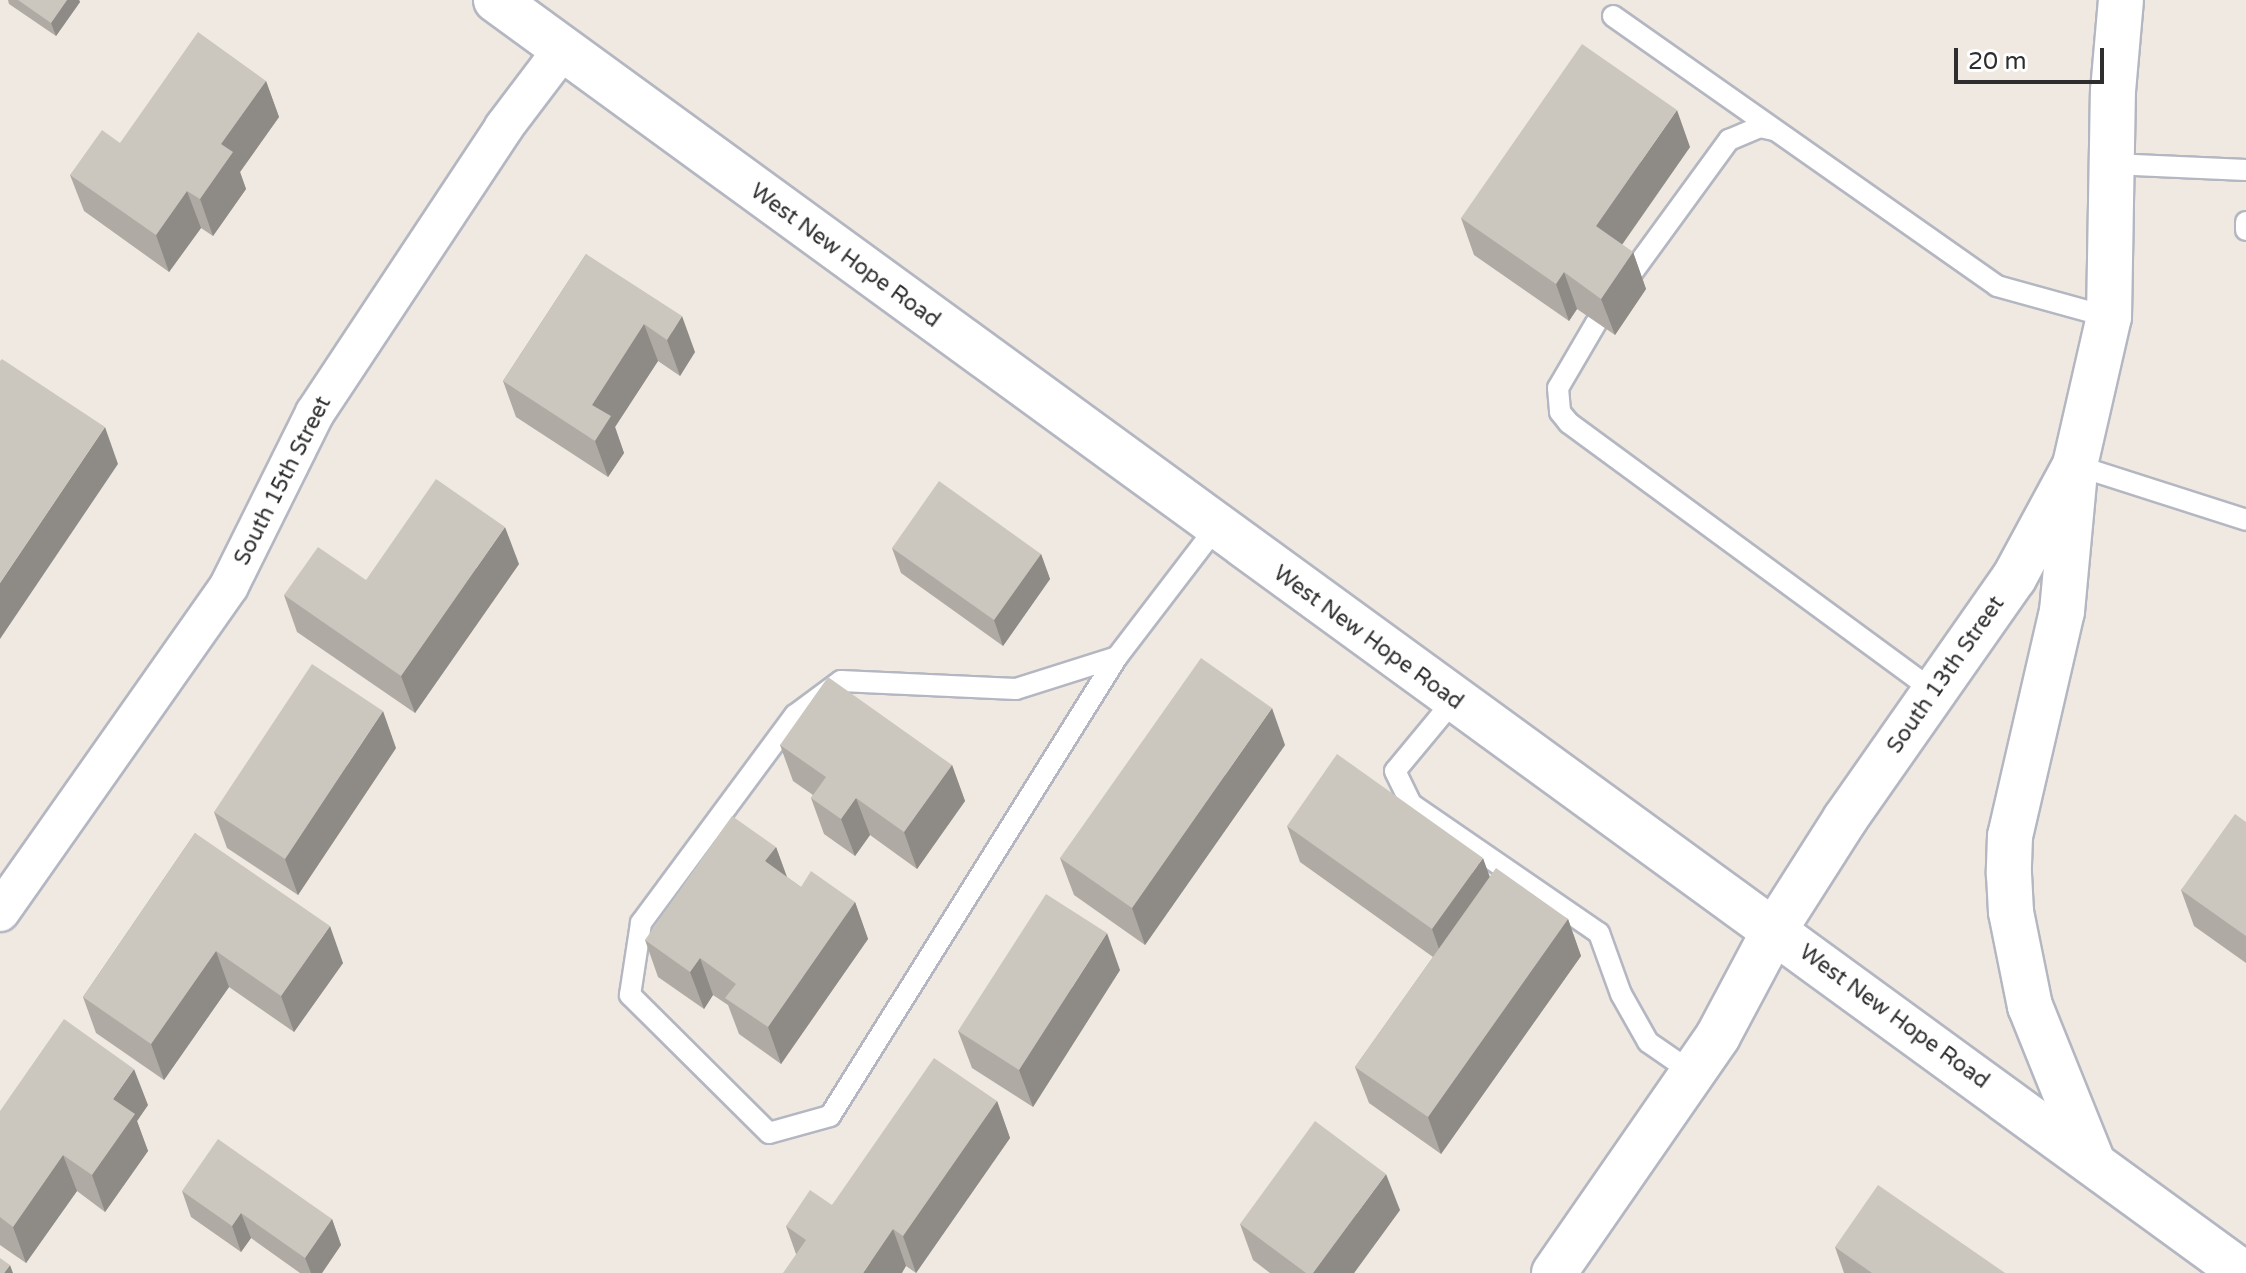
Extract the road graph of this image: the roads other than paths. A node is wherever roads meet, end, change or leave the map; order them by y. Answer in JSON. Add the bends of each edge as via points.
{"nodes":[{"id":1,"x":496,"y":0,"type":"edge"},
{"id":2,"x":2121,"y":0,"type":"edge"},
{"id":3,"x":1613,"y":16,"type":"dead end"},
{"id":4,"x":563,"y":49,"type":"junction"},
{"id":5,"x":1774,"y":130,"type":"junction"},
{"id":6,"x":2112,"y":164,"type":"junction"},
{"id":7,"x":2246,"y":170,"type":"edge"},
{"id":8,"x":2246,"y":222,"type":"edge"},
{"id":9,"x":2246,"y":230,"type":"edge"},
{"id":10,"x":1629,"y":277,"type":"edge"},
{"id":11,"x":2109,"y":317,"type":"junction"},
{"id":12,"x":1596,"y":323,"type":"edge"},
{"id":13,"x":2075,"y":465,"type":"junction"},
{"id":14,"x":2246,"y":520,"type":"edge"},
{"id":15,"x":1215,"y":529,"type":"junction"},
{"id":16,"x":1117,"y":657,"type":"junction"},
{"id":17,"x":1935,"y":692,"type":"junction"},
{"id":18,"x":1454,"y":700,"type":"junction"},
{"id":19,"x":0,"y":912,"type":"edge"},
{"id":20,"x":1775,"y":929,"type":"junction"},
{"id":21,"x":1693,"y":1073,"type":"junction"},
{"id":22,"x":2093,"y":1163,"type":"junction"},
{"id":23,"x":1554,"y":1273,"type":"edge"},
{"id":24,"x":2243,"y":1273,"type":"edge"}],
"edges":[{"from":1,"to":4,"type":"street","name":"West New Hope Road"},
{"from":2,"to":6,"type":"street","name":"South 13th Street"},
{"from":3,"to":5,"type":"lane"},
{"from":4,"to":15,"type":"street","name":"West New Hope Road"},
{"from":4,"to":19,"type":"street","name":"South 15th Street","via":[[504,127],[315,413],[229,586]]},
{"from":5,"to":10,"type":"lane","via":[[1760,127],[1729,140]]},
{"from":5,"to":11,"type":"lane","via":[[1997,286]]},
{"from":6,"to":7,"type":"lane"},
{"from":6,"to":11,"type":"street","name":"South 13th Street"},
{"from":8,"to":9,"type":"lane"},
{"from":11,"to":13,"type":"street","name":"South 13th Street"},
{"from":12,"to":17,"type":"lane","via":[[1558,388],[1560,412],[1569,423]]},
{"from":13,"to":14,"type":"lane"},
{"from":13,"to":17,"type":"street","name":"South 13th Street","via":[[2014,578]]},
{"from":13,"to":22,"type":"street","via":[[2062,611],[2010,836],[2009,874],[2030,1006]]},
{"from":15,"to":16,"type":"lane"},
{"from":15,"to":18,"type":"street","name":"West New Hope Road"},
{"from":16,"to":16,"type":"lane","via":[[1016,689],[841,681],[795,715],[641,923],[630,995],[769,1133],[830,1116]]},
{"from":17,"to":20,"type":"street","name":"South 13th Street"},
{"from":18,"to":20,"type":"street","name":"West New Hope Road"},
{"from":18,"to":21,"type":"lane","via":[[1395,771],[1411,804],[1599,933],[1621,994],[1648,1042]]},
{"from":20,"to":21,"type":"street","name":"South 13th Street"},
{"from":20,"to":22,"type":"street","name":"West New Hope Road"},
{"from":21,"to":23,"type":"street","name":"South 13th Street"},
{"from":22,"to":24,"type":"street","name":"West New Hope Road"}]}
